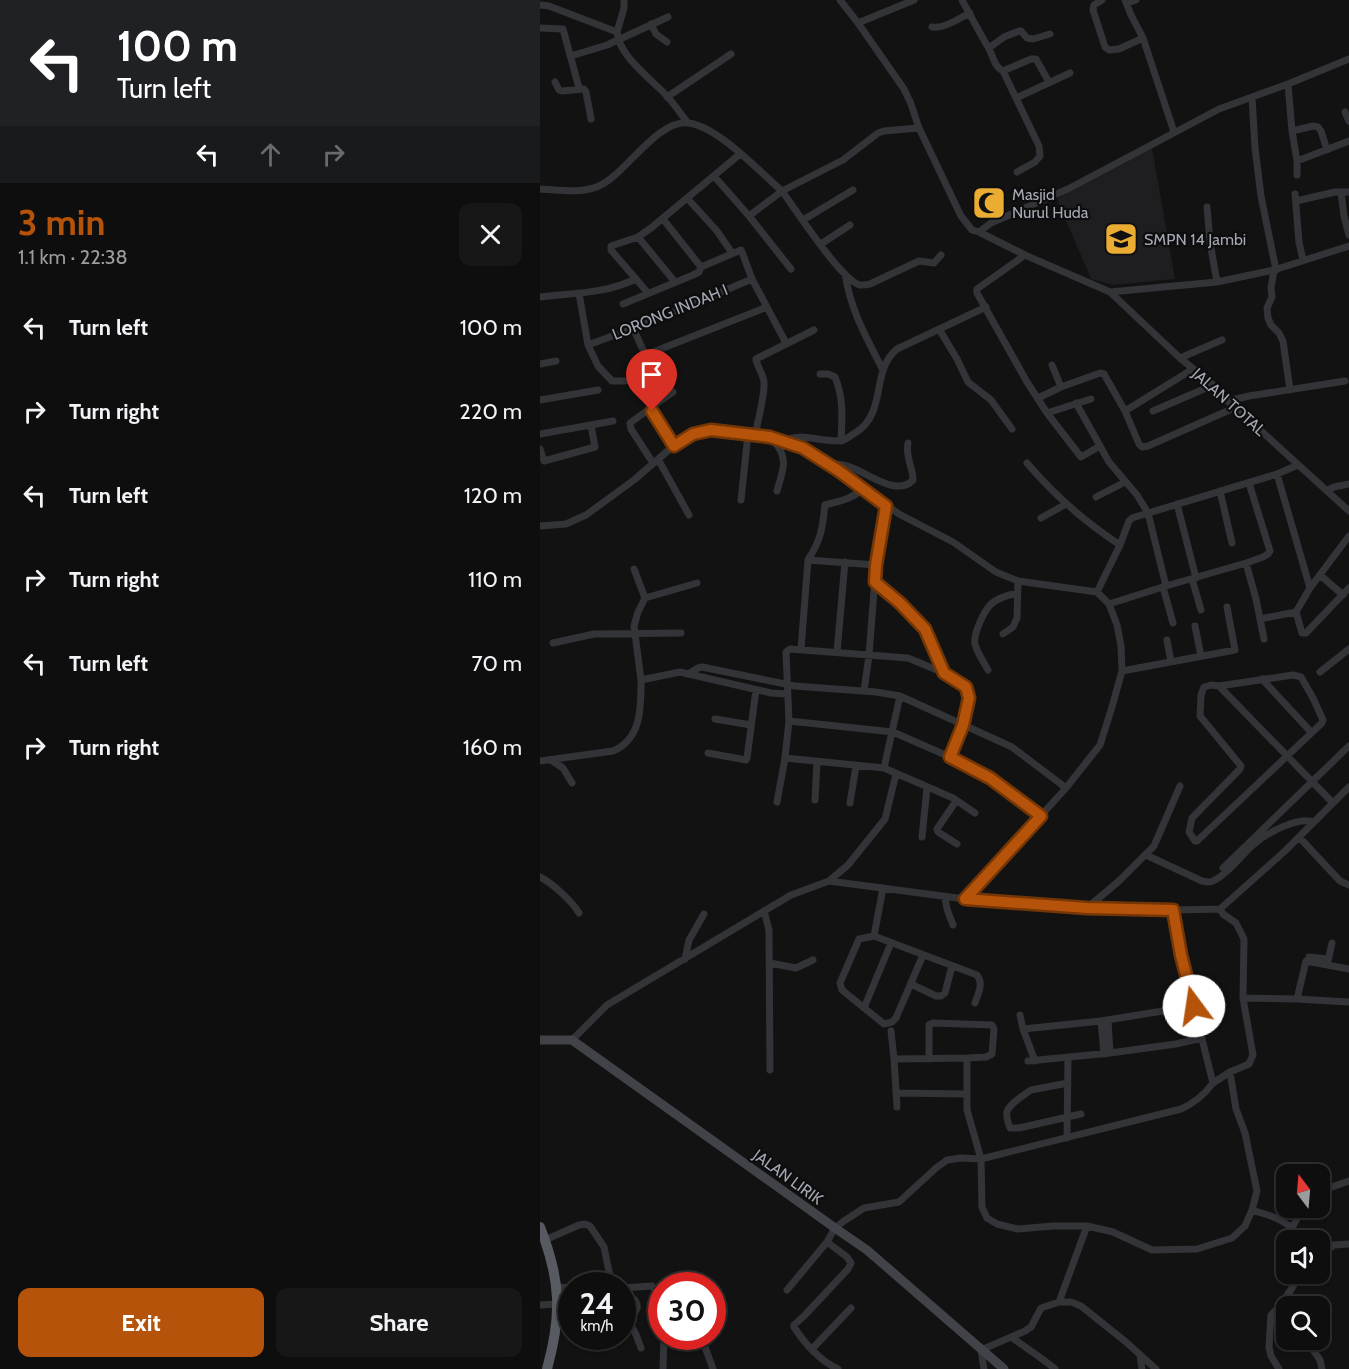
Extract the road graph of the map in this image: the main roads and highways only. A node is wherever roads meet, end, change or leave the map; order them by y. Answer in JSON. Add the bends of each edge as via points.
{"nodes":[{"id":1,"x":540,"y":1040,"type":"edge"},
{"id":2,"x":540,"y":1227,"type":"edge"},
{"id":3,"x":547,"y":1369,"type":"edge"},
{"id":4,"x":1004,"y":1369,"type":"edge"}],
"edges":[{"from":1,"to":4,"type":"main road","name":"JALAN LIRIK","via":[[572,1040],[867,1250]]},
{"from":2,"to":3,"type":"highway","via":[[553,1264],[556,1287],[554,1341]]}]}
